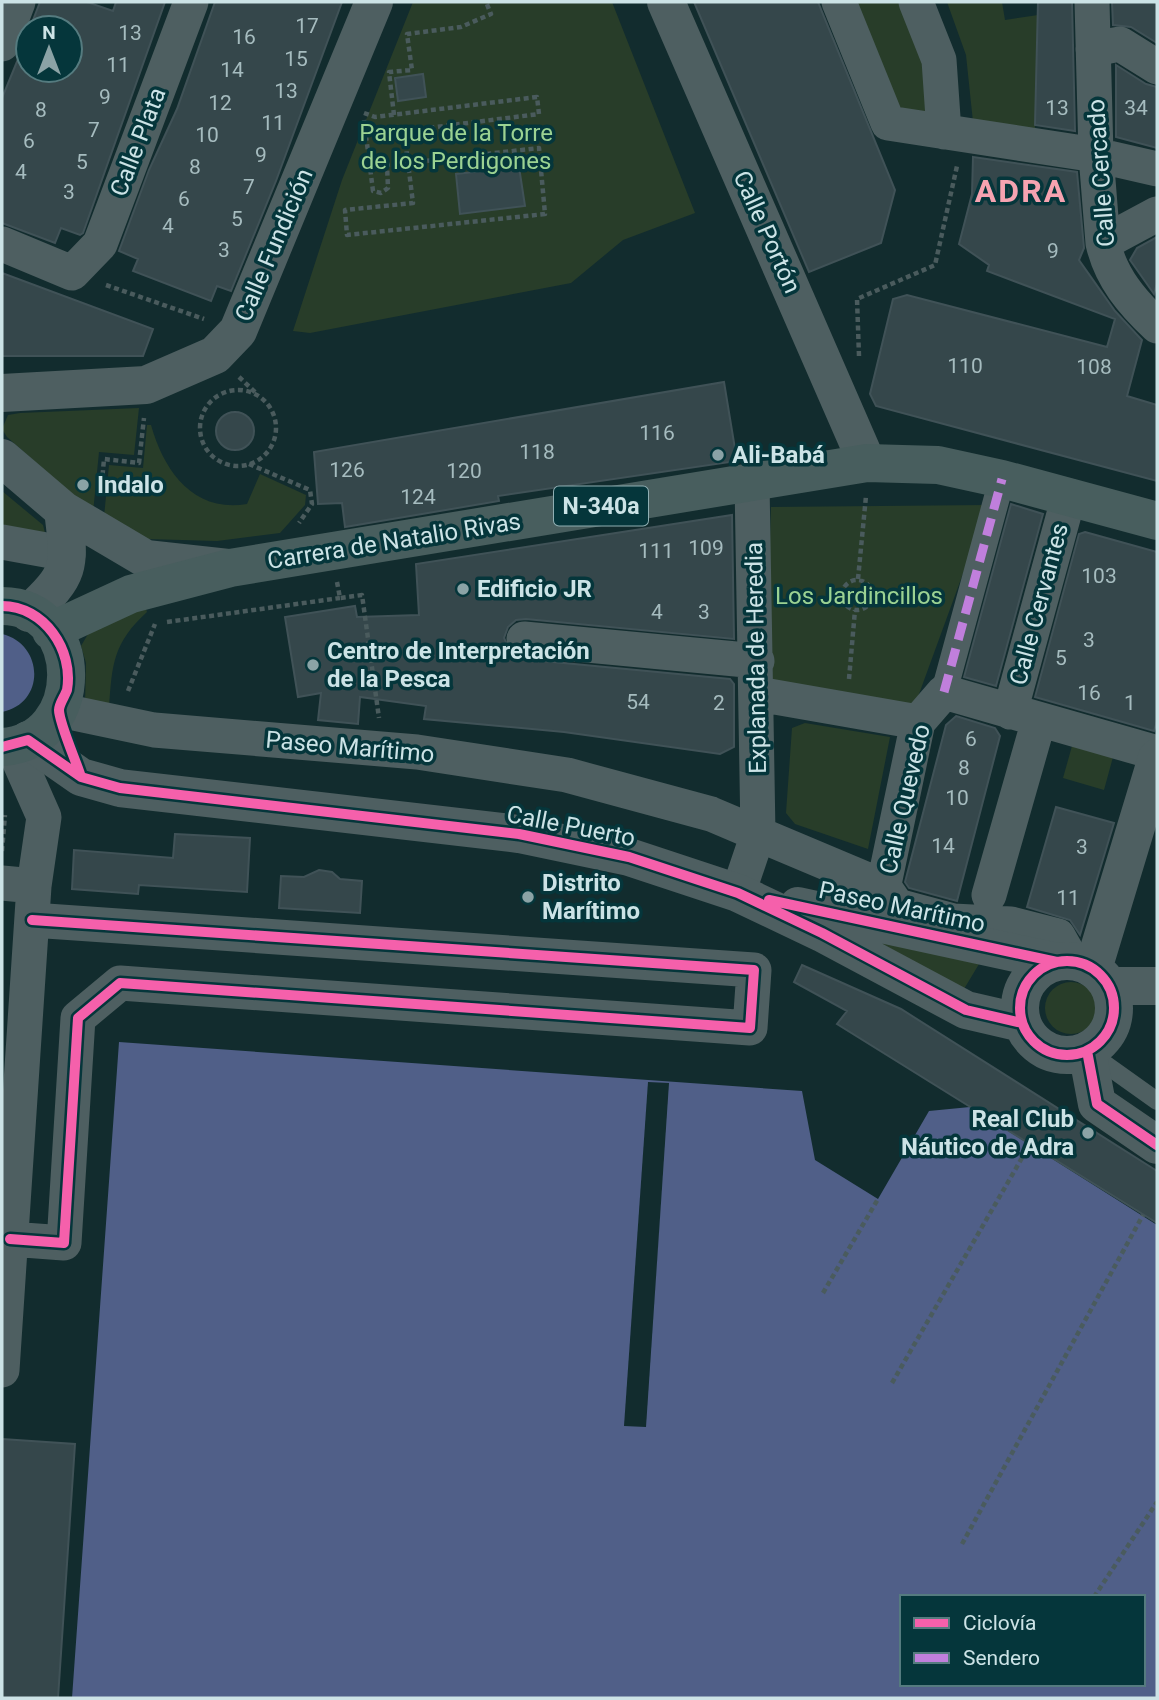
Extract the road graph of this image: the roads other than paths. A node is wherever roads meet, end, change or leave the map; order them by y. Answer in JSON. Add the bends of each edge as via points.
{"nodes":[{"id":1,"x":18,"y":2,"type":"edge"},
{"id":2,"x":191,"y":2,"type":"edge"},
{"id":3,"x":374,"y":2,"type":"edge"},
{"id":4,"x":666,"y":2,"type":"edge"},
{"id":5,"x":839,"y":2,"type":"edge"},
{"id":6,"x":916,"y":2,"type":"edge"},
{"id":7,"x":1092,"y":2,"type":"edge"},
{"id":8,"x":2,"y":44,"type":"edge"},
{"id":9,"x":1093,"y":49,"type":"junction"},
{"id":10,"x":1157,"y":67,"type":"edge"},
{"id":11,"x":944,"y":132,"type":"junction"},
{"id":12,"x":1096,"y":155,"type":"junction"},
{"id":13,"x":1157,"y":169,"type":"edge"},
{"id":14,"x":1157,"y":214,"type":"edge"},
{"id":15,"x":1103,"y":243,"type":"junction"},
{"id":16,"x":2,"y":244,"type":"edge"},
{"id":17,"x":1157,"y":326,"type":"edge"},
{"id":18,"x":2,"y":393,"type":"edge"},
{"id":19,"x":2,"y":458,"type":"edge"},
{"id":20,"x":861,"y":479,"type":"junction"},
{"id":21,"x":1002,"y":479,"type":"junction"},
{"id":22,"x":752,"y":482,"type":"junction"},
{"id":23,"x":1069,"y":496,"type":"junction"},
{"id":24,"x":62,"y":510,"type":"junction"},
{"id":25,"x":1157,"y":522,"type":"edge"},
{"id":26,"x":2,"y":542,"type":"edge"},
{"id":27,"x":68,"y":554,"type":"junction"},
{"id":28,"x":230,"y":568,"type":"junction"},
{"id":29,"x":27,"y":617,"type":"edge"},
{"id":30,"x":524,"y":639,"type":"dead end"},
{"id":31,"x":757,"y":677,"type":"junction"},
{"id":32,"x":944,"y":692,"type":"junction"},
{"id":33,"x":59,"y":710,"type":"junction"},
{"id":34,"x":1024,"y":716,"type":"junction"},
{"id":35,"x":918,"y":722,"type":"junction"},
{"id":36,"x":14,"y":745,"type":"edge"},
{"id":37,"x":1157,"y":756,"type":"edge"},
{"id":38,"x":81,"y":778,"type":"junction"},
{"id":39,"x":758,"y":834,"type":"junction"},
{"id":40,"x":18,"y":884,"type":"edge"},
{"id":41,"x":738,"y":893,"type":"junction"},
{"id":42,"x":989,"y":895,"type":"dead end"},
{"id":43,"x":880,"y":905,"type":"junction"},
{"id":44,"x":32,"y":920,"type":"junction"},
{"id":45,"x":1083,"y":969,"type":"junction"},
{"id":46,"x":1157,"y":986,"type":"edge"},
{"id":47,"x":1022,"y":1023,"type":"junction"},
{"id":48,"x":1087,"y":1051,"type":"junction"},
{"id":49,"x":1157,"y":1101,"type":"edge"},
{"id":50,"x":9,"y":1138,"type":"edge"},
{"id":51,"x":1157,"y":1145,"type":"edge"},
{"id":52,"x":10,"y":1239,"type":"junction"},
{"id":53,"x":2,"y":1353,"type":"edge"}],
"edges":[{"from":1,"to":8,"type":"street"},
{"from":2,"to":16,"type":"street","name":"Calle Plata","via":[[100,244],[72,273]]},
{"from":3,"to":18,"type":"street","name":"Calle Fundición","via":[[348,106],[238,331],[215,355],[146,385]]},
{"from":4,"to":20,"type":"street","name":"Calle Portón"},
{"from":5,"to":11,"type":"street","via":[[888,123]]},
{"from":6,"to":11,"type":"street","via":[[939,60]]},
{"from":7,"to":9,"type":"street","name":"Calle Cercado"},
{"from":9,"to":10,"type":"street","via":[[1120,44]]},
{"from":9,"to":12,"type":"street","name":"Calle Cercado"},
{"from":11,"to":12,"type":"street"},
{"from":12,"to":13,"type":"street"},
{"from":12,"to":15,"type":"street","name":"Calle Cercado"},
{"from":14,"to":15,"type":"street"},
{"from":15,"to":17,"type":"street","name":"Calle Cercado","via":[[1126,295]]},
{"from":19,"to":24,"type":"street"},
{"from":20,"to":21,"type":"highway","name":"Carrera de Natalio Rivas","number":"N-340a","via":[[938,465]]},
{"from":20,"to":22,"type":"highway","name":"Carrera de Natalio Rivas","number":"N-340a"},
{"from":21,"to":23,"type":"highway","name":"Carrera de Natalio Rivas","number":"N-340a"},
{"from":21,"to":32,"type":"street","name":"Calle Quevedo"},
{"from":22,"to":28,"type":"highway","name":"Carrera de Natalio Rivas","number":"N-340a"},
{"from":22,"to":31,"type":"street","name":"Explanada de Heredia"},
{"from":23,"to":25,"type":"highway","name":"Carrera de Natalio Rivas","number":"N-340a"},
{"from":23,"to":34,"type":"street","name":"Calle Cervantes"},
{"from":24,"to":27,"type":"street"},
{"from":24,"to":28,"type":"street","via":[[146,559]]},
{"from":26,"to":27,"type":"street"},
{"from":27,"to":29,"type":"street","via":[[67,568],[54,589]]},
{"from":28,"to":29,"type":"highway","name":"Carrera de Natalio Rivas","number":"N-340a"},
{"from":29,"to":33,"type":"highway","via":[[62,648],[67,690]]},
{"from":30,"to":31,"type":"street"},
{"from":31,"to":35,"type":"street","via":[[846,709]]},
{"from":31,"to":39,"type":"street","name":"Explanada de Heredia"},
{"from":32,"to":34,"type":"street"},
{"from":32,"to":35,"type":"street","name":"Calle Quevedo"},
{"from":33,"to":36,"type":"highway","via":[[46,728]]},
{"from":33,"to":38,"type":"street"},
{"from":33,"to":39,"type":"street","name":"Paseo Marítimo","via":[[154,730],[417,752],[567,775],[711,814]]},
{"from":34,"to":37,"type":"street"},
{"from":34,"to":42,"type":"street","name":"Calle Cervantes"},
{"from":35,"to":43,"type":"street","name":"Calle Quevedo"},
{"from":36,"to":38,"type":"street","name":"Calle Puerto"},
{"from":36,"to":40,"type":"street","via":[[44,817]]},
{"from":37,"to":45,"type":"street"},
{"from":38,"to":41,"type":"street","name":"Calle Puerto","via":[[120,788],[519,834],[629,857]]},
{"from":39,"to":41,"type":"street"},
{"from":39,"to":43,"type":"street","name":"Paseo Marítimo"},
{"from":40,"to":44,"type":"street"},
{"from":41,"to":43,"type":"street","name":"Paseo Marítimo"},
{"from":41,"to":47,"type":"street","name":"Calle Puerto","via":[[966,1010]]},
{"from":43,"to":45,"type":"street","name":"Paseo Marítimo"},
{"from":44,"to":50,"type":"street"},
{"from":44,"to":52,"type":"street","via":[[754,970],[750,1028],[120,983],[78,1018],[64,1243]]},
{"from":45,"to":46,"type":"street","name":"Paseo Marítimo"},
{"from":45,"to":47,"type":"street","via":[[1042,967],[1026,985],[1020,1007]]},
{"from":45,"to":48,"type":"street","via":[[1114,1000],[1109,1030]]},
{"from":47,"to":48,"type":"street","via":[[1030,1037],[1056,1054]]},
{"from":48,"to":49,"type":"lane"},
{"from":48,"to":51,"type":"street","via":[[1097,1104]]},
{"from":50,"to":52,"type":"street"},
{"from":52,"to":53,"type":"street"}]}
